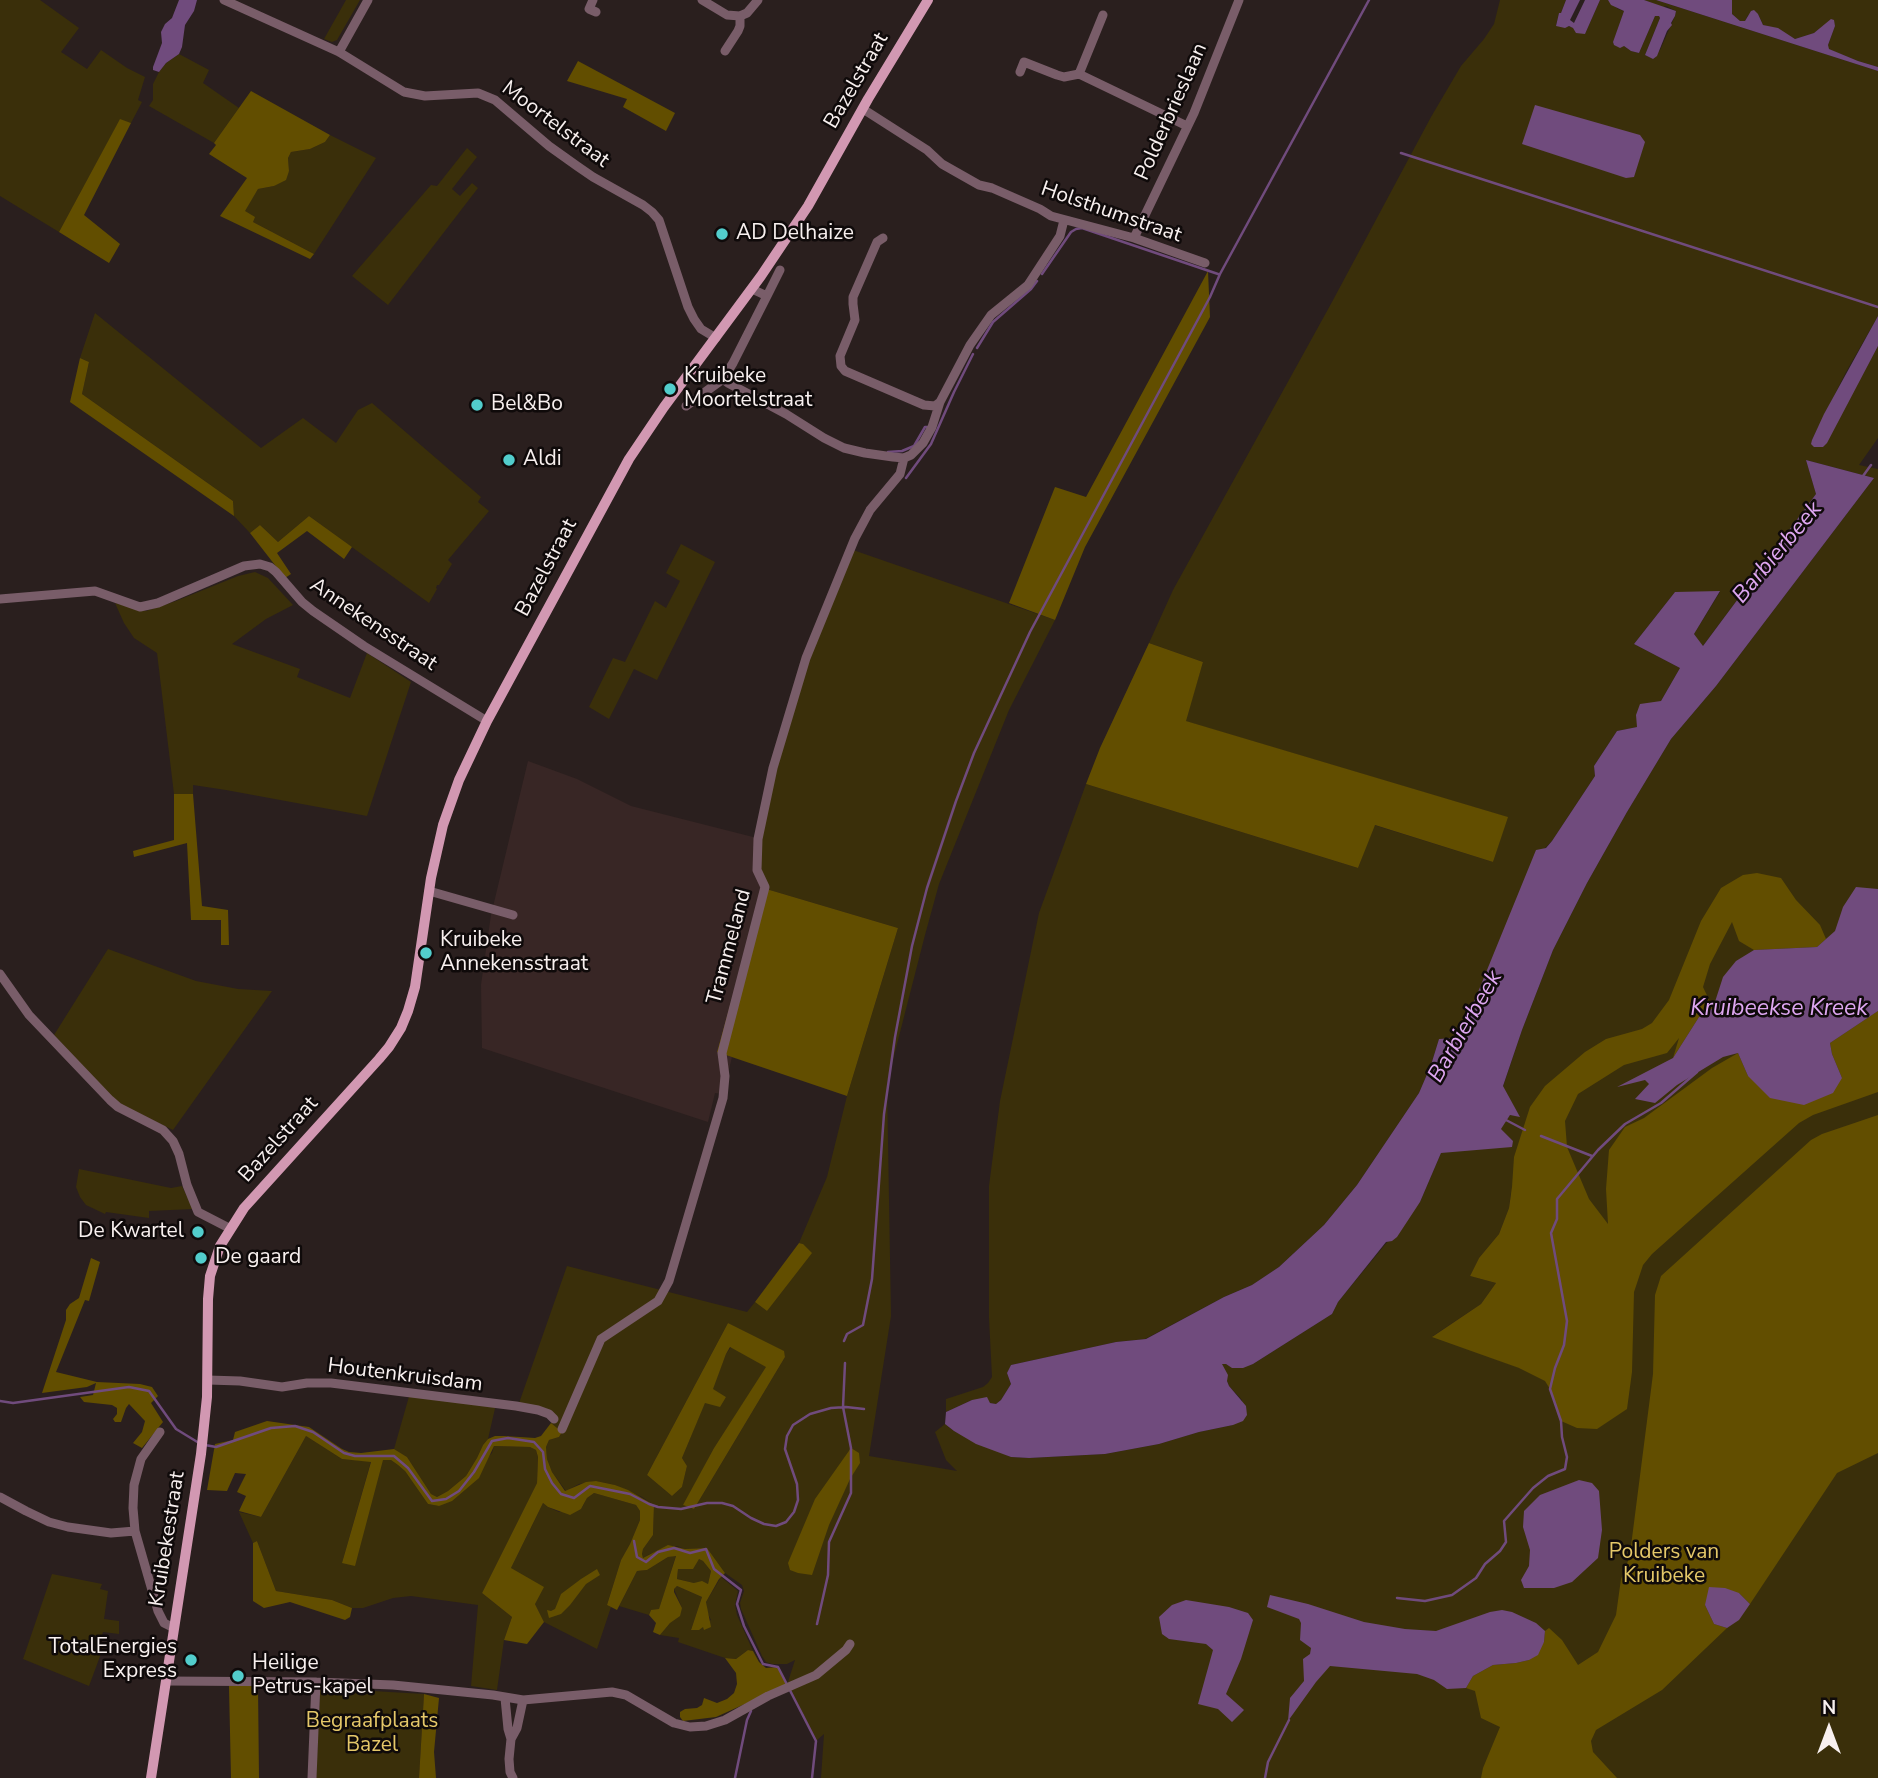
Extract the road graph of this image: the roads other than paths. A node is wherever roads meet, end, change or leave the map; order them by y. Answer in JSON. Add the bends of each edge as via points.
{"nodes":[{"id":1,"x":224,"y":0,"type":"edge"},
{"id":2,"x":368,"y":0,"type":"edge"},
{"id":3,"x":702,"y":0,"type":"edge"},
{"id":4,"x":758,"y":0,"type":"edge"},
{"id":5,"x":928,"y":0,"type":"edge"},
{"id":6,"x":1239,"y":0,"type":"edge"},
{"id":7,"x":1103,"y":15,"type":"dead end"},
{"id":8,"x":740,"y":16,"type":"junction"},
{"id":9,"x":725,"y":51,"type":"dead end"},
{"id":10,"x":339,"y":52,"type":"junction"},
{"id":11,"x":1020,"y":72,"type":"dead end"},
{"id":12,"x":1079,"y":74,"type":"junction"},
{"id":13,"x":863,"y":109,"type":"junction"},
{"id":14,"x":1187,"y":126,"type":"junction"},
{"id":15,"x":1064,"y":220,"type":"junction"},
{"id":16,"x":883,"y":238,"type":"dead end"},
{"id":17,"x":1134,"y":238,"type":"junction"},
{"id":18,"x":1205,"y":263,"type":"dead end"},
{"id":19,"x":780,"y":270,"type":"dead end"},
{"id":20,"x":752,"y":289,"type":"junction"},
{"id":21,"x":767,"y":296,"type":"junction"},
{"id":22,"x":716,"y":338,"type":"junction"},
{"id":23,"x":723,"y":379,"type":"junction"},
{"id":24,"x":940,"y":402,"type":"junction"},
{"id":25,"x":685,"y":406,"type":"dead end"},
{"id":26,"x":904,"y":458,"type":"junction"},
{"id":27,"x":0,"y":599,"type":"edge"},
{"id":28,"x":487,"y":721,"type":"junction"},
{"id":29,"x":429,"y":891,"type":"junction"},
{"id":30,"x":513,"y":915,"type":"dead end"},
{"id":31,"x":0,"y":974,"type":"edge"},
{"id":32,"x":229,"y":1228,"type":"junction"},
{"id":33,"x":208,"y":1380,"type":"junction"},
{"id":34,"x":554,"y":1419,"type":"dead end"},
{"id":35,"x":562,"y":1429,"type":"dead end"},
{"id":36,"x":204,"y":1430,"type":"joint"},
{"id":37,"x":160,"y":1432,"type":"dead end"},
{"id":38,"x":0,"y":1497,"type":"edge"},
{"id":39,"x":135,"y":1531,"type":"junction"},
{"id":40,"x":174,"y":1628,"type":"junction"},
{"id":41,"x":850,"y":1644,"type":"dead end"},
{"id":42,"x":166,"y":1681,"type":"junction"},
{"id":43,"x":316,"y":1682,"type":"junction"},
{"id":44,"x":505,"y":1698,"type":"junction"},
{"id":45,"x":523,"y":1700,"type":"junction"},
{"id":46,"x":512,"y":1739,"type":"junction"},
{"id":47,"x":151,"y":1778,"type":"edge"},
{"id":48,"x":312,"y":1778,"type":"edge"},
{"id":49,"x":513,"y":1778,"type":"edge"}],
"edges":[{"from":1,"to":10,"type":"street","name":"Moortelstraat"},
{"from":2,"to":10,"type":"street"},
{"from":3,"to":8,"type":"street","via":[[727,15]]},
{"from":4,"to":8,"type":"street"},
{"from":5,"to":13,"type":"main road","name":"Bazelstraat"},
{"from":6,"to":14,"type":"street","name":"Polderbrieslaan"},
{"from":7,"to":12,"type":"street"},
{"from":8,"to":9,"type":"street","via":[[738,31]]},
{"from":10,"to":22,"type":"street","name":"Moortelstraat","via":[[404,92],[487,95],[577,166],[643,205],[659,220],[694,319]]},
{"from":11,"to":12,"type":"street","via":[[1024,62],[1057,75]]},
{"from":12,"to":14,"type":"street"},
{"from":13,"to":15,"type":"street","name":"Holsthumstraat","via":[[979,185]]},
{"from":13,"to":20,"type":"main road","name":"Bazelstraat","via":[[808,206]]},
{"from":14,"to":17,"type":"street","name":"Polderbrieslaan"},
{"from":15,"to":17,"type":"street","name":"Holsthumstraat"},
{"from":15,"to":24,"type":"street","name":"Trammeland","via":[[1060,236],[1028,285],[998,308],[970,345]]},
{"from":16,"to":24,"type":"street","via":[[877,242],[853,297],[855,320],[841,366],[924,405]]},
{"from":17,"to":18,"type":"street","name":"Holsthumstraat"},
{"from":19,"to":21,"type":"street"},
{"from":20,"to":21,"type":"street"},
{"from":20,"to":22,"type":"main road","name":"Bazelstraat"},
{"from":21,"to":23,"type":"street"},
{"from":22,"to":28,"type":"main road","name":"Bazelstraat","via":[[629,459]]},
{"from":23,"to":25,"type":"street"},
{"from":23,"to":26,"type":"street","via":[[844,448]]},
{"from":24,"to":26,"type":"street","name":"Trammeland","via":[[923,443]]},
{"from":26,"to":35,"type":"street","name":"Trammeland","via":[[900,474],[870,510],[855,538],[806,658],[773,768],[758,839],[757,870],[765,887],[722,1053],[723,1098],[669,1281],[658,1301],[601,1339]]},
{"from":27,"to":28,"type":"street","name":"Annekensstraat","via":[[95,591],[140,607],[244,566],[260,564],[276,572],[313,611]]},
{"from":28,"to":29,"type":"main road","name":"Bazelstraat","via":[[443,825]]},
{"from":29,"to":30,"type":"street"},
{"from":29,"to":32,"type":"main road","name":"Bazelstraat","via":[[415,987],[401,1028]]},
{"from":31,"to":32,"type":"street","via":[[29,1015],[110,1100],[163,1130],[173,1141],[198,1212]]},
{"from":32,"to":33,"type":"main road","name":"Bazelstraat","via":[[210,1276]]},
{"from":33,"to":34,"type":"street","name":"Houtenkruisdam","via":[[282,1387],[331,1383],[516,1406]]},
{"from":33,"to":36,"type":"main road","name":"Bazelstraat"},
{"from":36,"to":40,"type":"main road","name":"Kruibekestraat"},
{"from":37,"to":39,"type":"street","via":[[141,1459],[134,1485]]},
{"from":38,"to":39,"type":"street","via":[[68,1527]]},
{"from":39,"to":40,"type":"street","via":[[158,1611],[164,1623]]},
{"from":40,"to":42,"type":"main road","name":"Kruibekestraat"},
{"from":41,"to":45,"type":"street","via":[[822,1671],[716,1723],[690,1727],[674,1723],[626,1695],[612,1692]]},
{"from":42,"to":43,"type":"street"},
{"from":42,"to":47,"type":"main road","name":"Kruibekestraat"},
{"from":43,"to":44,"type":"street"},
{"from":43,"to":48,"type":"street"},
{"from":44,"to":45,"type":"street"},
{"from":44,"to":46,"type":"street"},
{"from":45,"to":46,"type":"street"},
{"from":46,"to":49,"type":"street","via":[[509,1759]]}]}
